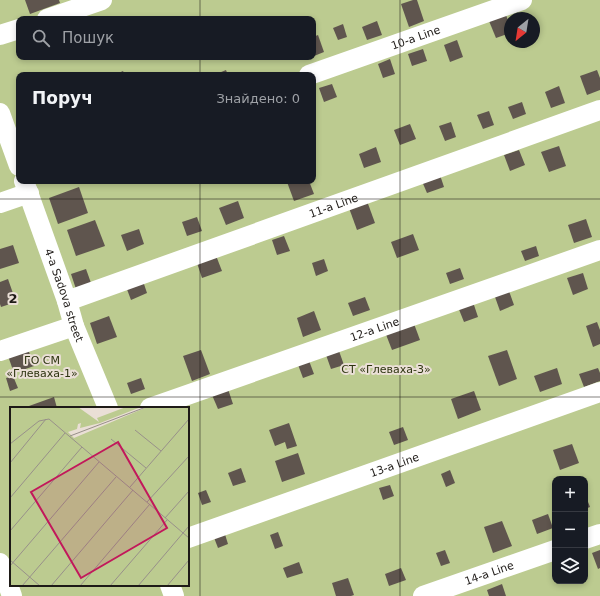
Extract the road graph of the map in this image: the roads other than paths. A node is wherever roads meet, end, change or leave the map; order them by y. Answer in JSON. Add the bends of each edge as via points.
{"nodes":[{"id":1,"x":102,"y":0,"type":"edge"},
{"id":2,"x":522,"y":0,"type":"edge"},
{"id":3,"x":56,"y":16,"type":"edge"},
{"id":4,"x":16,"y":30,"type":"edge"},
{"id":5,"x":0,"y":35,"type":"edge"},
{"id":6,"x":316,"y":73,"type":"edge"},
{"id":7,"x":600,"y":110,"type":"edge"},
{"id":8,"x":0,"y":112,"type":"edge"},
{"id":9,"x":16,"y":157,"type":"edge"},
{"id":10,"x":27,"y":187,"type":"edge"},
{"id":11,"x":0,"y":203,"type":"edge"},
{"id":12,"x":600,"y":250,"type":"edge"},
{"id":13,"x":67,"y":301,"type":"junction"},
{"id":14,"x":74,"y":326,"type":"junction"},
{"id":15,"x":0,"y":351,"type":"edge"},
{"id":16,"x":600,"y":392,"type":"edge"},
{"id":17,"x":108,"y":407,"type":"edge"},
{"id":18,"x":153,"y":407,"type":"edge"},
{"id":19,"x":600,"y":534,"type":"edge"},
{"id":20,"x":189,"y":538,"type":"edge"},
{"id":21,"x":588,"y":538,"type":"edge"},
{"id":22,"x":552,"y":551,"type":"edge"},
{"id":23,"x":0,"y":563,"type":"edge"},
{"id":24,"x":170,"y":586,"type":"edge"},
{"id":25,"x":12,"y":596,"type":"edge"},
{"id":26,"x":174,"y":596,"type":"edge"},
{"id":27,"x":424,"y":596,"type":"edge"}],
"edges":[{"from":1,"to":3,"type":"street"},
{"from":2,"to":6,"type":"street","name":"10-a Line"},
{"from":4,"to":5,"type":"street"},
{"from":7,"to":13,"type":"street","name":"11-a Line"},
{"from":8,"to":9,"type":"street"},
{"from":10,"to":11,"type":"street"},
{"from":10,"to":13,"type":"street","name":"4-a Sadova street"},
{"from":12,"to":18,"type":"street","name":"12-a Line"},
{"from":13,"to":14,"type":"street","name":"4-a Sadova street"},
{"from":14,"to":15,"type":"street"},
{"from":14,"to":17,"type":"street","name":"4-a Sadova street"},
{"from":16,"to":20,"type":"street","name":"13-a Line"},
{"from":19,"to":21,"type":"street"},
{"from":22,"to":27,"type":"street","name":"14-a Line"},
{"from":23,"to":25,"type":"street"},
{"from":24,"to":26,"type":"street"}]}
